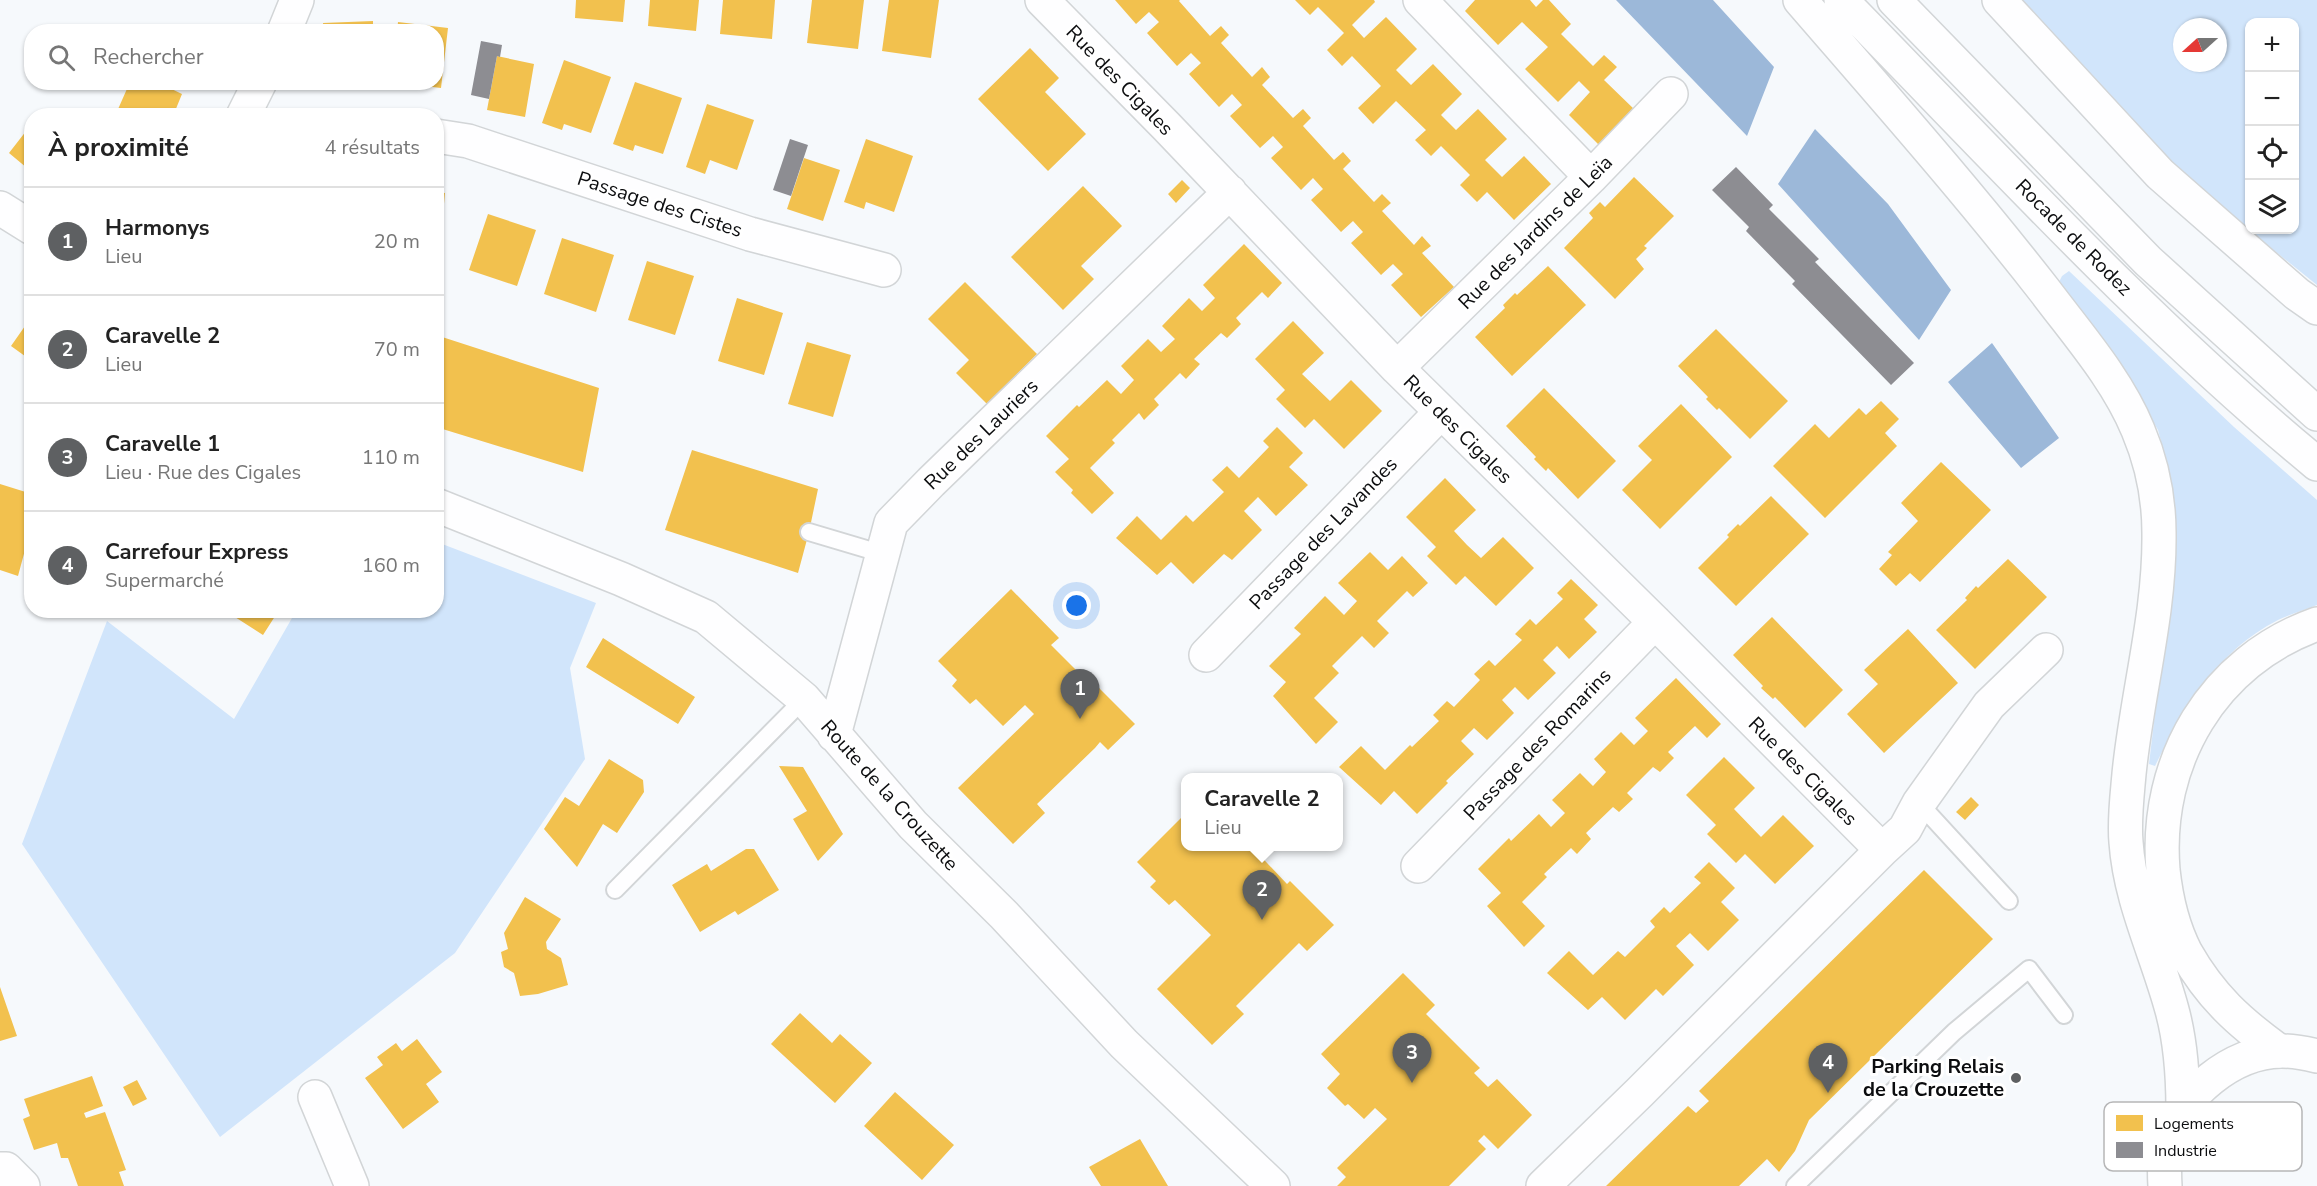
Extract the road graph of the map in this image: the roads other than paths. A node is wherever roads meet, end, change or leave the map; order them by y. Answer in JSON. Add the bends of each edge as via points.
{"nodes":[{"id":1,"x":297,"y":0,"type":"edge"},
{"id":2,"x":1042,"y":0,"type":"edge"},
{"id":3,"x":1420,"y":0,"type":"edge"},
{"id":4,"x":1800,"y":0,"type":"edge"},
{"id":5,"x":1841,"y":0,"type":"edge"},
{"id":6,"x":1894,"y":0,"type":"edge"},
{"id":7,"x":1999,"y":0,"type":"edge"},
{"id":8,"x":287,"y":24,"type":"edge"},
{"id":9,"x":256,"y":90,"type":"edge"},
{"id":10,"x":1671,"y":94,"type":"dead end"},
{"id":11,"x":247,"y":108,"type":"edge"},
{"id":12,"x":444,"y":137,"type":"edge"},
{"id":13,"x":1591,"y":177,"type":"junction"},
{"id":14,"x":1230,"y":192,"type":"junction"},
{"id":15,"x":0,"y":208,"type":"edge"},
{"id":16,"x":24,"y":223,"type":"edge"},
{"id":17,"x":884,"y":270,"type":"dead end"},
{"id":18,"x":2317,"y":308,"type":"edge"},
{"id":19,"x":1397,"y":368,"type":"junction"},
{"id":20,"x":1441,"y":412,"type":"junction"},
{"id":21,"x":2317,"y":414,"type":"edge"},
{"id":22,"x":2317,"y":464,"type":"edge"},
{"id":23,"x":444,"y":508,"type":"edge"},
{"id":24,"x":810,"y":532,"type":"dead end"},
{"id":25,"x":883,"y":554,"type":"junction"},
{"id":26,"x":1655,"y":622,"type":"junction"},
{"id":27,"x":2317,"y":624,"type":"edge"},
{"id":28,"x":2046,"y":650,"type":"dead end"},
{"id":29,"x":1206,"y":655,"type":"dead end"},
{"id":30,"x":804,"y":699,"type":"junction"},
{"id":31,"x":834,"y":735,"type":"junction"},
{"id":32,"x":1919,"y":803,"type":"junction"},
{"id":33,"x":1882,"y":850,"type":"junction"},
{"id":34,"x":1418,"y":866,"type":"dead end"},
{"id":35,"x":615,"y":890,"type":"dead end"},
{"id":36,"x":2009,"y":901,"type":"dead end"},
{"id":37,"x":2064,"y":1015,"type":"dead end"},
{"id":38,"x":2279,"y":1051,"type":"junction"},
{"id":39,"x":2317,"y":1056,"type":"edge"},
{"id":40,"x":315,"y":1097,"type":"dead end"},
{"id":41,"x":2183,"y":1102,"type":"edge"},
{"id":42,"x":2189,"y":1102,"type":"edge"},
{"id":43,"x":2166,"y":1171,"type":"edge"},
{"id":44,"x":352,"y":1186,"type":"edge"},
{"id":45,"x":1273,"y":1186,"type":"edge"},
{"id":46,"x":1543,"y":1186,"type":"edge"},
{"id":47,"x":1795,"y":1186,"type":"edge"},
{"id":48,"x":2165,"y":1186,"type":"edge"}],
"edges":[{"from":1,"to":8,"type":"main road"},
{"from":2,"to":14,"type":"main road","name":"Rue des Cigales"},
{"from":3,"to":13,"type":"main road"},
{"from":4,"to":41,"type":"main road","via":[[2061,313],[2128,408],[2148,454],[2157,502],[2159,564],[2132,753],[2126,840],[2130,875],[2177,1030]]},
{"from":5,"to":22,"type":"main road","name":"Rocade de Rodez","via":[[2112,276],[2272,427]]},
{"from":6,"to":21,"type":"main road","name":"Rocade de Rodez","via":[[2148,261]]},
{"from":7,"to":18,"type":"main road","via":[[2160,174]]},
{"from":9,"to":11,"type":"main road"},
{"from":10,"to":13,"type":"main road","name":"Rue des Jardins de Leïa"},
{"from":12,"to":17,"type":"main road","name":"Passage des Cistes","via":[[468,141],[750,234]]},
{"from":13,"to":19,"type":"main road","name":"Rue des Jardins de Leïa"},
{"from":14,"to":19,"type":"main road","name":"Rue des Cigales"},
{"from":14,"to":25,"type":"main road","name":"Rue des Lauriers","via":[[891,523]]},
{"from":15,"to":16,"type":"main road"},
{"from":19,"to":20,"type":"main road","name":"Rue des Cigales"},
{"from":20,"to":26,"type":"main road","name":"Rue des Cigales"},
{"from":20,"to":29,"type":"main road","name":"Passage des Lavandes"},
{"from":23,"to":30,"type":"main road","name":"Route de la Crouzette","via":[[706,617]]},
{"from":24,"to":25,"type":"lane"},
{"from":25,"to":31,"type":"main road","name":"Rue des Lauriers"},
{"from":26,"to":33,"type":"main road","name":"Rue des Cigales"},
{"from":26,"to":34,"type":"main road","name":"Passage des Romarins"},
{"from":27,"to":38,"type":"main road","via":[[2265,649],[2218,690],[2188,735],[2170,782],[2162,830],[2168,903],[2185,951],[2225,1008]]},
{"from":28,"to":32,"type":"main road","via":[[1989,705]]},
{"from":30,"to":31,"type":"main road","name":"Route de la Crouzette"},
{"from":30,"to":35,"type":"lane"},
{"from":31,"to":45,"type":"main road","name":"Route de la Crouzette","via":[[913,825],[1004,915],[1124,1044]]},
{"from":32,"to":33,"type":"main road","via":[[1905,829]]},
{"from":32,"to":36,"type":"lane"},
{"from":33,"to":46,"type":"main road"},
{"from":37,"to":47,"type":"lane","via":[[2029,969],[1954,1032]]},
{"from":38,"to":39,"type":"main road"},
{"from":38,"to":42,"type":"main road","via":[[2228,1068]]},
{"from":40,"to":44,"type":"main road"},
{"from":43,"to":48,"type":"main road"}]}
